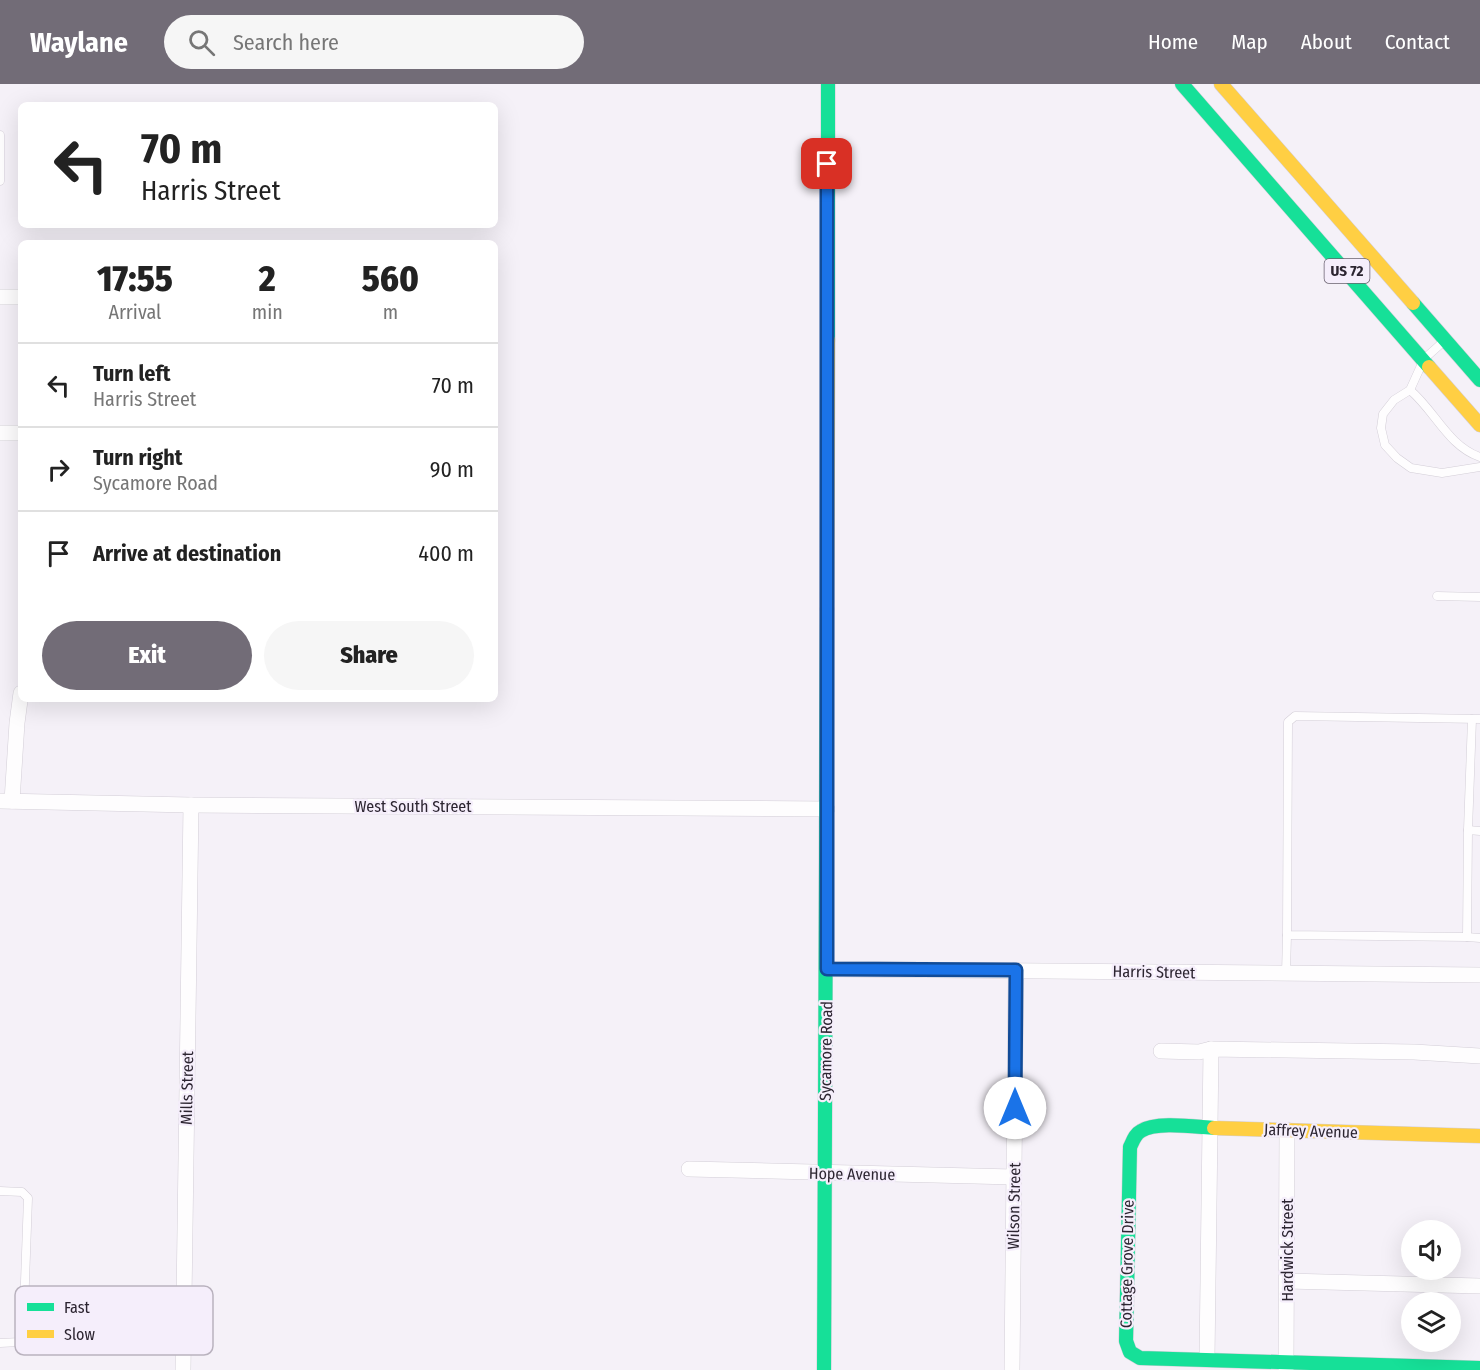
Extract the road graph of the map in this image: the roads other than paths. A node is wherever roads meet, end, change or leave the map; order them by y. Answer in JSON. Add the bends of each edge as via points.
{"nodes":[{"id":1,"x":828,"y":84,"type":"edge"},
{"id":2,"x":1182,"y":84,"type":"edge"},
{"id":3,"x":1221,"y":84,"type":"edge"},
{"id":4,"x":1224,"y":109,"type":"junction"},
{"id":5,"x":0,"y":135,"type":"edge"},
{"id":6,"x":0,"y":181,"type":"edge"},
{"id":7,"x":0,"y":297,"type":"edge"},
{"id":8,"x":18,"y":297,"type":"edge"},
{"id":9,"x":1446,"y":340,"type":"junction"},
{"id":10,"x":1424,"y":359,"type":"junction"},
{"id":11,"x":1480,"y":380,"type":"edge"},
{"id":12,"x":1410,"y":390,"type":"junction"},
{"id":13,"x":1480,"y":425,"type":"edge"},
{"id":14,"x":0,"y":433,"type":"edge"},
{"id":15,"x":18,"y":433,"type":"edge"},
{"id":16,"x":1480,"y":457,"type":"edge"},
{"id":17,"x":1480,"y":467,"type":"edge"},
{"id":18,"x":1437,"y":596,"type":"dead end"},
{"id":19,"x":1480,"y":597,"type":"edge"},
{"id":20,"x":20,"y":702,"type":"edge"},
{"id":21,"x":1476,"y":719,"type":"edge"},
{"id":22,"x":6,"y":801,"type":"edge"},
{"id":23,"x":191,"y":805,"type":"junction"},
{"id":24,"x":827,"y":809,"type":"junction"},
{"id":25,"x":1468,"y":830,"type":"junction"},
{"id":26,"x":1480,"y":831,"type":"edge"},
{"id":27,"x":1287,"y":935,"type":"junction"},
{"id":28,"x":1467,"y":937,"type":"junction"},
{"id":29,"x":1480,"y":938,"type":"edge"},
{"id":30,"x":827,"y":969,"type":"junction"},
{"id":31,"x":1016,"y":970,"type":"junction"},
{"id":32,"x":1286,"y":973,"type":"junction"},
{"id":33,"x":1480,"y":975,"type":"edge"},
{"id":34,"x":1211,"y":1049,"type":"junction"},
{"id":35,"x":1161,"y":1051,"type":"dead end"},
{"id":36,"x":1480,"y":1056,"type":"edge"},
{"id":37,"x":1142,"y":1128,"type":"joint"},
{"id":38,"x":1210,"y":1128,"type":"junction"},
{"id":39,"x":1287,"y":1130,"type":"junction"},
{"id":40,"x":1480,"y":1136,"type":"edge"},
{"id":41,"x":689,"y":1169,"type":"dead end"},
{"id":42,"x":824,"y":1173,"type":"junction"},
{"id":43,"x":1014,"y":1177,"type":"junction"},
{"id":44,"x":0,"y":1191,"type":"edge"},
{"id":45,"x":1287,"y":1281,"type":"junction"},
{"id":46,"x":25,"y":1286,"type":"edge"},
{"id":47,"x":184,"y":1286,"type":"edge"},
{"id":48,"x":1480,"y":1286,"type":"edge"},
{"id":49,"x":15,"y":1342,"type":"edge"},
{"id":50,"x":0,"y":1343,"type":"edge"},
{"id":51,"x":183,"y":1355,"type":"edge"},
{"id":52,"x":1207,"y":1359,"type":"junction"},
{"id":53,"x":1286,"y":1367,"type":"edge"},
{"id":54,"x":1480,"y":1368,"type":"edge"},
{"id":55,"x":183,"y":1370,"type":"edge"},
{"id":56,"x":824,"y":1370,"type":"edge"},
{"id":57,"x":1012,"y":1370,"type":"edge"}],
"edges":[{"from":1,"to":24,"type":"street","name":"Sycamore Road"},
{"from":2,"to":4,"type":"street","number":"US 72"},
{"from":3,"to":4,"type":"street","number":"US 72"},
{"from":4,"to":9,"type":"street","number":"US 72"},
{"from":4,"to":10,"type":"street","number":"US 72"},
{"from":5,"to":6,"type":"lane"},
{"from":7,"to":8,"type":"street"},
{"from":9,"to":10,"type":"lane"},
{"from":9,"to":11,"type":"street","number":"US 72"},
{"from":10,"to":12,"type":"lane"},
{"from":10,"to":13,"type":"street","number":"US 72"},
{"from":12,"to":16,"type":"lane","via":[[1448,435]]},
{"from":12,"to":17,"type":"lane","via":[[1394,400],[1383,414],[1385,445],[1412,468],[1442,473]]},
{"from":14,"to":15,"type":"street"},
{"from":18,"to":19,"type":"lane"},
{"from":20,"to":22,"type":"street"},
{"from":21,"to":25,"type":"lane"},
{"from":21,"to":27,"type":"lane","via":[[1295,716],[1288,722]]},
{"from":22,"to":23,"type":"street","name":"West South Street"},
{"from":23,"to":24,"type":"street","name":"West South Street"},
{"from":23,"to":47,"type":"street","name":"Mills Street"},
{"from":24,"to":30,"type":"street","name":"Sycamore Road"},
{"from":25,"to":26,"type":"lane"},
{"from":25,"to":28,"type":"lane"},
{"from":27,"to":28,"type":"lane"},
{"from":27,"to":32,"type":"lane"},
{"from":28,"to":29,"type":"lane"},
{"from":30,"to":31,"type":"street","name":"Harris Street"},
{"from":30,"to":42,"type":"street","name":"Sycamore Road"},
{"from":31,"to":32,"type":"street","name":"Harris Street"},
{"from":31,"to":43,"type":"street","name":"Wilson Street"},
{"from":32,"to":33,"type":"street","name":"Harris Street"},
{"from":34,"to":35,"type":"street"},
{"from":34,"to":36,"type":"street"},
{"from":34,"to":38,"type":"street"},
{"from":37,"to":38,"type":"street","name":"Jaffrey Avenue"},
{"from":37,"to":52,"type":"street","name":"Cottage Grove Drive","via":[[1130,1147],[1128,1350],[1140,1358]]},
{"from":38,"to":39,"type":"street","name":"Jaffrey Avenue"},
{"from":38,"to":52,"type":"street"},
{"from":39,"to":40,"type":"street","name":"Jaffrey Avenue"},
{"from":39,"to":45,"type":"street","name":"Hardwick Street"},
{"from":41,"to":42,"type":"street","name":"Hope Avenue"},
{"from":42,"to":43,"type":"street","name":"Hope Avenue"},
{"from":42,"to":56,"type":"street","name":"Sycamore Road"},
{"from":43,"to":57,"type":"street","name":"Wilson Street"},
{"from":44,"to":46,"type":"lane","via":[[22,1192],[28,1198]]},
{"from":45,"to":48,"type":"street"},
{"from":45,"to":53,"type":"street","name":"Hardwick Street"},
{"from":49,"to":50,"type":"lane"},
{"from":51,"to":55,"type":"street","name":"Mills Street"},
{"from":52,"to":53,"type":"street","name":"Cottage Grove Drive"},
{"from":53,"to":54,"type":"street","name":"Cottage Grove Drive"}]}
